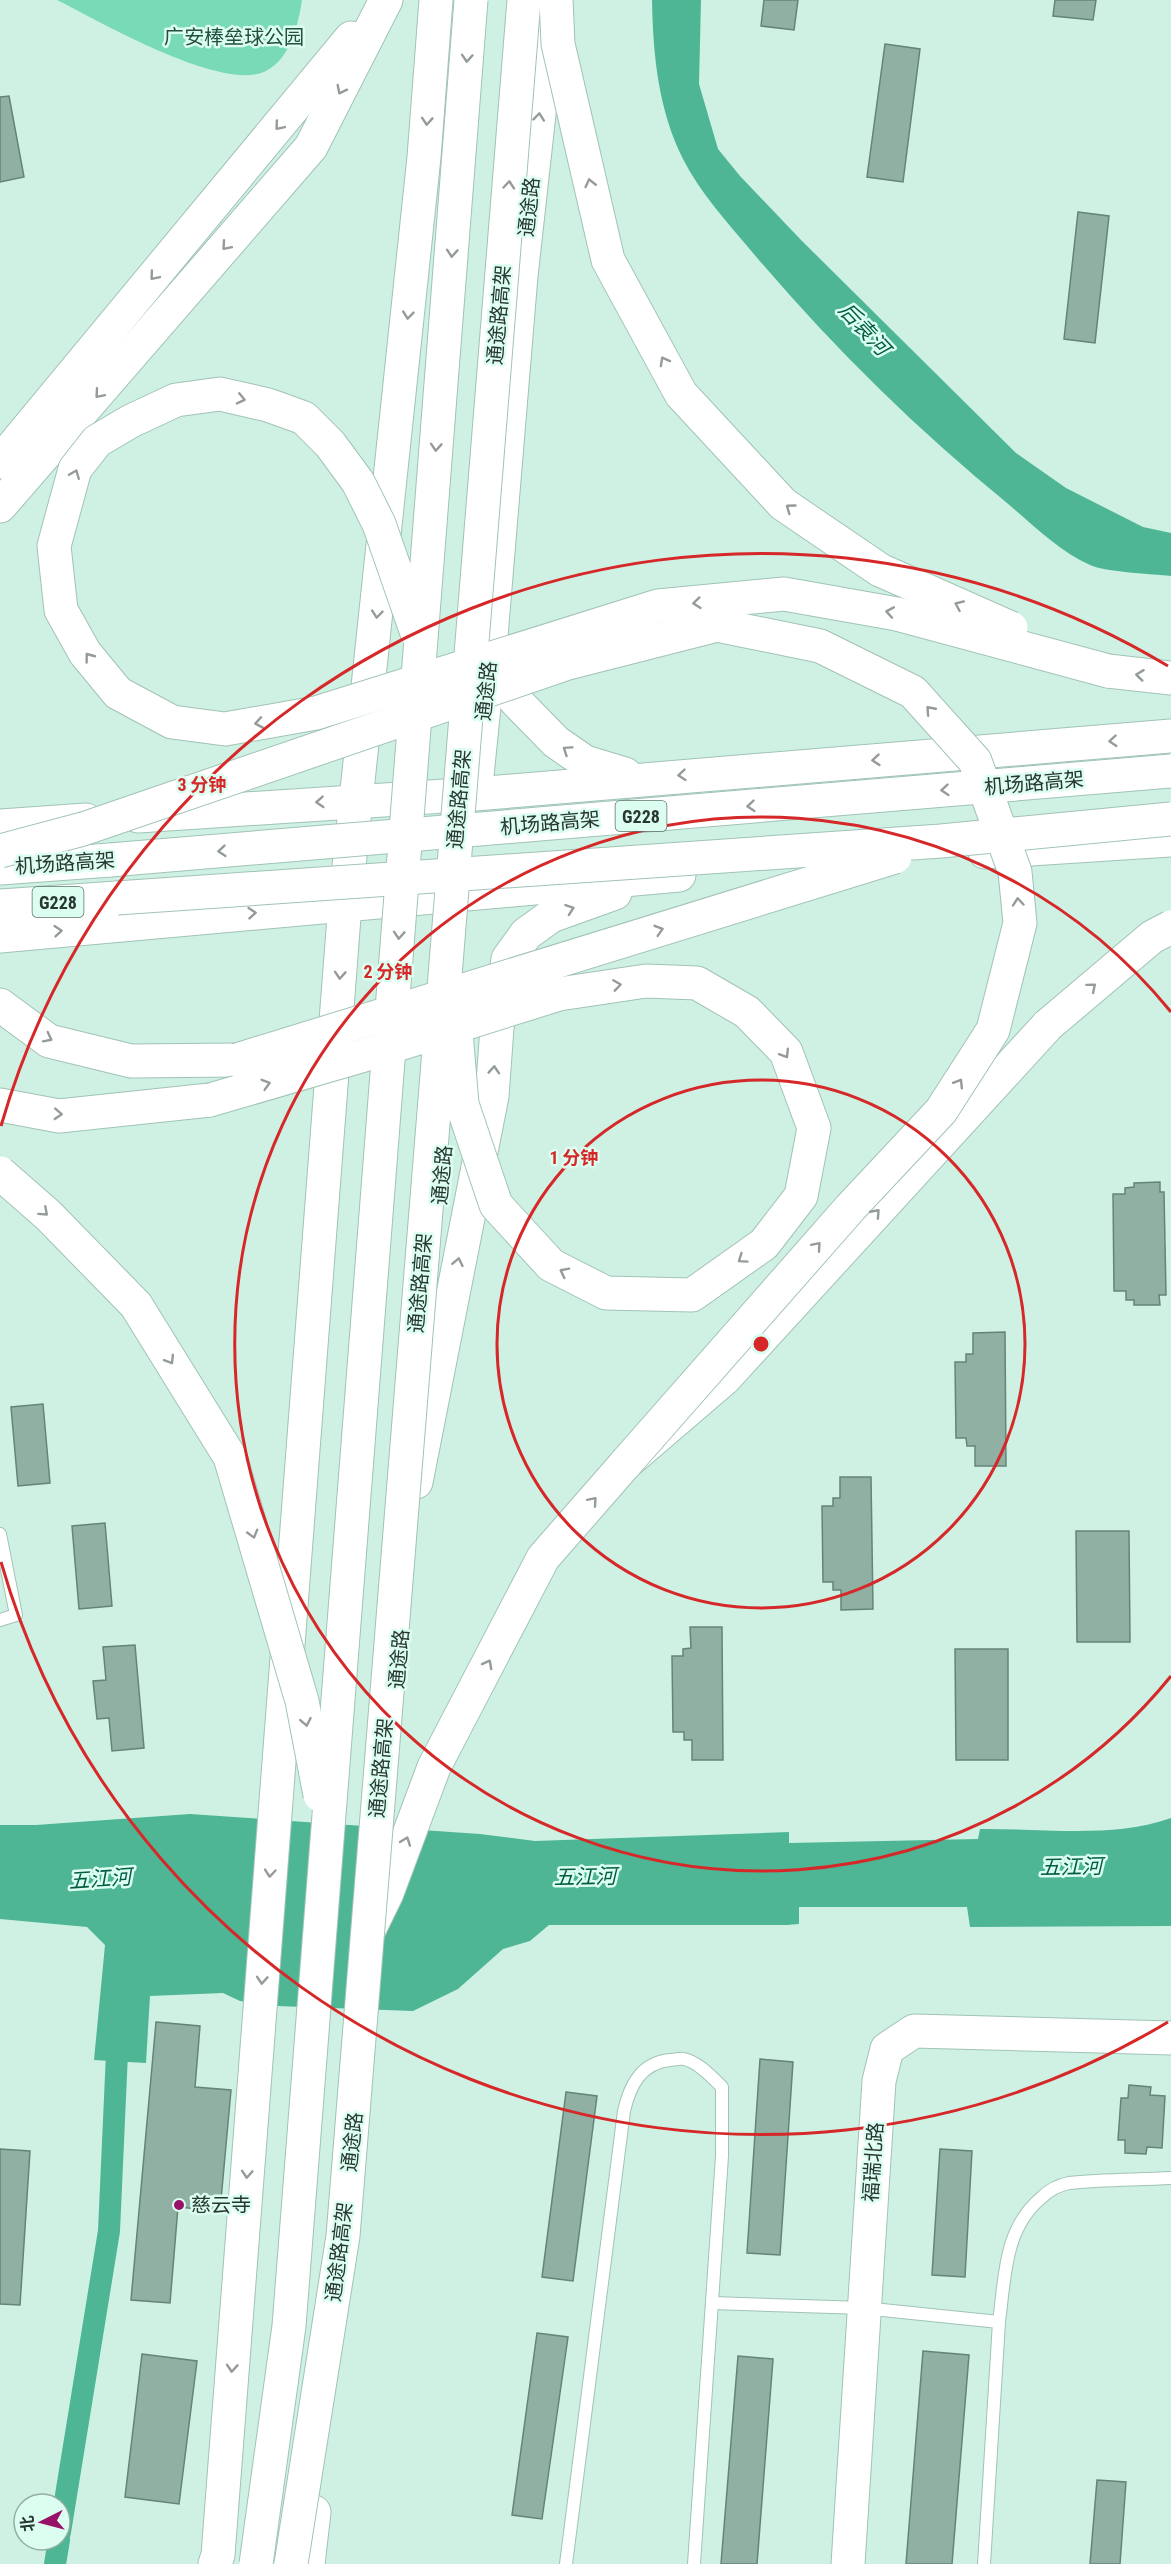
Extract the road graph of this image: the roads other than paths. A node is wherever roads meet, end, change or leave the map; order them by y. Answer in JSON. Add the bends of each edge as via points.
{"nodes":[{"id":1,"x":385,"y":0,"type":"edge"},
{"id":2,"x":436,"y":0,"type":"edge"},
{"id":3,"x":471,"y":0,"type":"edge"},
{"id":4,"x":524,"y":0,"type":"edge"},
{"id":5,"x":554,"y":0,"type":"edge"},
{"id":6,"x":0,"y":462,"type":"edge"},
{"id":7,"x":0,"y":507,"type":"edge"},
{"id":8,"x":421,"y":645,"type":"junction"},
{"id":9,"x":490,"y":648,"type":"junction"},
{"id":10,"x":1108,"y":671,"type":"junction"},
{"id":11,"x":1171,"y":678,"type":"edge"},
{"id":12,"x":1171,"y":736,"type":"edge"},
{"id":13,"x":1171,"y":771,"type":"edge"},
{"id":14,"x":641,"y":778,"type":"junction"},
{"id":15,"x":475,"y":794,"type":"junction"},
{"id":16,"x":357,"y":800,"type":"junction"},
{"id":17,"x":1171,"y":819,"type":"edge"},
{"id":18,"x":0,"y":826,"type":"edge"},
{"id":19,"x":1171,"y":840,"type":"edge"},
{"id":20,"x":941,"y":841,"type":"junction"},
{"id":21,"x":0,"y":851,"type":"edge"},
{"id":22,"x":0,"y":868,"type":"edge"},
{"id":23,"x":662,"y":876,"type":"junction"},
{"id":24,"x":466,"y":894,"type":"junction"},
{"id":25,"x":345,"y":904,"type":"junction"},
{"id":26,"x":0,"y":906,"type":"edge"},
{"id":27,"x":1171,"y":927,"type":"edge"},
{"id":28,"x":0,"y":936,"type":"edge"},
{"id":29,"x":448,"y":938,"type":"junction"},
{"id":30,"x":0,"y":1005,"type":"edge"},
{"id":31,"x":0,"y":1105,"type":"edge"},
{"id":32,"x":0,"y":1173,"type":"edge"},
{"id":33,"x":626,"y":1463,"type":"junction"},
{"id":34,"x":415,"y":1484,"type":"junction"},
{"id":35,"x":0,"y":1534,"type":"edge"},
{"id":36,"x":0,"y":1620,"type":"edge"},
{"id":37,"x":328,"y":1835,"type":"junction"},
{"id":38,"x":372,"y":1925,"type":"junction"},
{"id":39,"x":1171,"y":2038,"type":"edge"},
{"id":40,"x":1171,"y":2178,"type":"edge"},
{"id":41,"x":712,"y":2303,"type":"junction"},
{"id":42,"x":863,"y":2308,"type":"junction"},
{"id":43,"x":999,"y":2322,"type":"junction"},
{"id":44,"x":215,"y":2564,"type":"edge"},
{"id":45,"x":256,"y":2564,"type":"edge"},
{"id":46,"x":291,"y":2564,"type":"edge"},
{"id":47,"x":308,"y":2564,"type":"edge"},
{"id":48,"x":566,"y":2564,"type":"edge"},
{"id":49,"x":694,"y":2564,"type":"edge"},
{"id":50,"x":848,"y":2564,"type":"edge"},
{"id":51,"x":984,"y":2564,"type":"edge"}],
"edges":[{"from":1,"to":6,"type":"main road","one_way":true},
{"from":1,"to":7,"type":"main road","one_way":true,"via":[[311,147]]},
{"from":2,"to":16,"type":"main road","one_way":true,"via":[[424,157]]},
{"from":3,"to":8,"type":"main road","one_way":true,"bridge":true},
{"from":29,"to":4,"type":"main road","name":"通途路高架","one_way":true,"bridge":true},
{"from":9,"to":5,"type":"main road","name":"通途路","one_way":true,"via":[[521,276]]},
{"from":10,"to":5,"type":"main road","one_way":true,"bridge":true,"via":[[880,570],[783,504],[681,394],[608,260],[558,44]]},
{"from":10,"to":8,"type":"main road","one_way":true,"bridge":true,"via":[[897,614],[784,594],[658,606],[316,713],[225,729],[172,722],[118,693],[85,653],[61,610],[54,546],[75,470],[97,441],[176,400],[220,394],[304,418],[330,444],[358,482],[379,524]]},
{"from":8,"to":37,"type":"main road","one_way":true,"bridge":true},
{"from":14,"to":9,"type":"main road","one_way":true,"via":[[585,762],[556,742],[515,700]]},
{"from":9,"to":15,"type":"main road","name":"通途路"},
{"from":11,"to":10,"type":"main road","one_way":true},
{"from":12,"to":14,"type":"main road","one_way":true},
{"from":13,"to":22,"type":"main road","name":"机场路高架","number":"G228","one_way":true,"bridge":true},
{"from":14,"to":15,"type":"main road"},
{"from":15,"to":16,"type":"main road"},
{"from":15,"to":24,"type":"main road","name":"通途路"},
{"from":16,"to":18,"type":"main road","one_way":true},
{"from":16,"to":25,"type":"main road"},
{"from":17,"to":20,"type":"main road","name":"机场路高架","number":"G228","bridge":true},
{"from":19,"to":23,"type":"main road"},
{"from":20,"to":26,"type":"main road","name":"机场路高架","number":"G228","bridge":true},
{"from":30,"to":20,"type":"main road","one_way":true,"bridge":true,"via":[[49,1041],[130,1061],[237,1060]]},
{"from":33,"to":21,"type":"main road","one_way":true,"bridge":true,"via":[[851,1207],[941,1111],[993,1030],[1020,923],[1015,872],[975,761],[913,692],[820,646],[717,625],[568,663],[83,829]]},
{"from":23,"to":24,"type":"main road"},
{"from":34,"to":23,"type":"main road","one_way":true,"via":[[492,1096],[508,959],[526,934],[551,915]]},
{"from":24,"to":25,"type":"main road"},
{"from":24,"to":34,"type":"main road","name":"通途路"},
{"from":28,"to":25,"type":"main road","one_way":true},
{"from":25,"to":44,"type":"main road","one_way":true},
{"from":33,"to":27,"type":"main road","one_way":true,"bridge":true,"via":[[724,1379],[1047,1025],[1152,936]]},
{"from":31,"to":29,"type":"main road","one_way":true,"bridge":true,"via":[[59,1116],[210,1100],[362,1056],[427,1035],[449,1029],[460,1025],[559,994],[646,981],[697,983],[747,1012],[786,1052],[814,1128],[801,1196],[764,1244],[692,1295],[606,1293],[551,1265],[496,1204],[462,1104],[458,1057],[457,1045],[456,1033],[455,1021],[454,1009]]},
{"from":29,"to":38,"type":"main road","name":"通途路高架","bridge":true},
{"from":32,"to":37,"type":"main road","one_way":true,"bridge":true,"via":[[48,1215],[136,1305],[230,1457],[302,1701]]},
{"from":38,"to":33,"type":"main road","one_way":true,"via":[[434,1767],[543,1558]]},
{"from":34,"to":38,"type":"main road","name":"通途路"},
{"from":35,"to":36,"type":"lane","via":[[16,1615]]},
{"from":37,"to":45,"type":"main road","bridge":true,"via":[[289,2326]]},
{"from":38,"to":46,"type":"main road","name":"通途路高架","bridge":true,"via":[[343,2236]]},
{"from":38,"to":47,"type":"main road","name":"通途路"},
{"from":39,"to":42,"type":"main road","name":"福瑞北路","via":[[914,2031],[887,2049],[879,2081]]},
{"from":40,"to":43,"type":"lane","via":[[1067,2183],[1032,2205],[1018,2224],[1005,2264]]},
{"from":41,"to":42,"type":"lane"},
{"from":41,"to":48,"type":"lane","via":[[722,2156],[722,2086],[684,2059],[660,2061],[642,2071],[628,2090],[624,2111]]},
{"from":41,"to":49,"type":"lane"},
{"from":42,"to":43,"type":"lane"},
{"from":42,"to":50,"type":"main road","name":"福瑞北路"},
{"from":43,"to":51,"type":"lane"}]}
